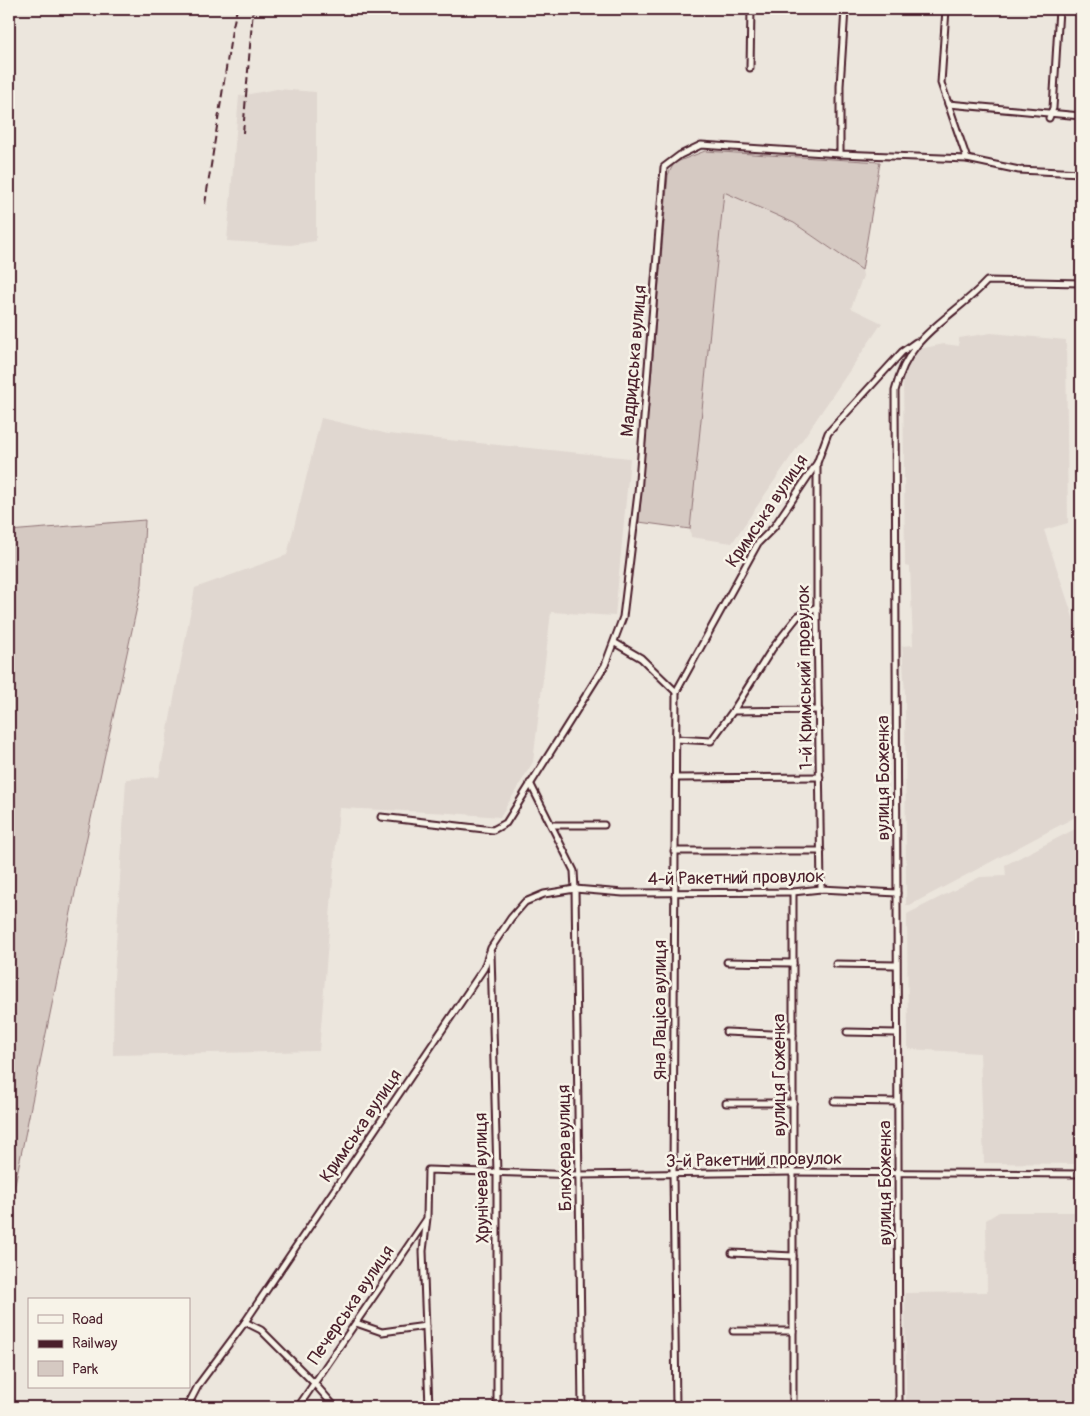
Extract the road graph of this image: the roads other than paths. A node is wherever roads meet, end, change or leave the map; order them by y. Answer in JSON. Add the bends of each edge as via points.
{"nodes":[{"id":1,"x":751,"y":9,"type":"edge"},
{"id":2,"x":845,"y":9,"type":"edge"},
{"id":3,"x":946,"y":9,"type":"edge"},
{"id":4,"x":1059,"y":9,"type":"edge"},
{"id":5,"x":750,"y":68,"type":"dead end"},
{"id":6,"x":948,"y":104,"type":"junction"},
{"id":7,"x":1049,"y":116,"type":"junction"},
{"id":8,"x":1081,"y":116,"type":"edge"},
{"id":9,"x":840,"y":154,"type":"junction"},
{"id":10,"x":967,"y":159,"type":"junction"},
{"id":11,"x":1081,"y":173,"type":"edge"},
{"id":12,"x":1081,"y":283,"type":"edge"},
{"id":13,"x":920,"y":340,"type":"junction"},
{"id":14,"x":817,"y":463,"type":"junction"},
{"id":15,"x":817,"y":607,"type":"junction"},
{"id":16,"x":615,"y":643,"type":"junction"},
{"id":17,"x":676,"y":692,"type":"junction"},
{"id":18,"x":818,"y":710,"type":"junction"},
{"id":19,"x":733,"y":711,"type":"junction"},
{"id":20,"x":676,"y":739,"type":"junction"},
{"id":21,"x":820,"y":777,"type":"junction"},
{"id":22,"x":675,"y":778,"type":"junction"},
{"id":23,"x":530,"y":783,"type":"junction"},
{"id":24,"x":382,"y":817,"type":"dead end"},
{"id":25,"x":551,"y":825,"type":"junction"},
{"id":26,"x":604,"y":825,"type":"dead end"},
{"id":27,"x":674,"y":851,"type":"junction"},
{"id":28,"x":820,"y":851,"type":"junction"},
{"id":29,"x":576,"y":889,"type":"junction"},
{"id":30,"x":821,"y":890,"type":"junction"},
{"id":31,"x":793,"y":892,"type":"junction"},
{"id":32,"x":675,"y":893,"type":"junction"},
{"id":33,"x":897,"y":893,"type":"junction"},
{"id":34,"x":491,"y":948,"type":"junction"},
{"id":35,"x":727,"y":962,"type":"dead end"},
{"id":36,"x":793,"y":963,"type":"junction"},
{"id":37,"x":836,"y":964,"type":"dead end"},
{"id":38,"x":896,"y":965,"type":"junction"},
{"id":39,"x":726,"y":1032,"type":"dead end"},
{"id":40,"x":847,"y":1032,"type":"dead end"},
{"id":41,"x":896,"y":1033,"type":"junction"},
{"id":42,"x":793,"y":1035,"type":"junction"},
{"id":43,"x":834,"y":1101,"type":"dead end"},
{"id":44,"x":898,"y":1102,"type":"junction"},
{"id":45,"x":726,"y":1103,"type":"dead end"},
{"id":46,"x":793,"y":1103,"type":"junction"},
{"id":47,"x":793,"y":1172,"type":"junction"},
{"id":48,"x":497,"y":1173,"type":"junction"},
{"id":49,"x":898,"y":1173,"type":"junction"},
{"id":50,"x":673,"y":1174,"type":"junction"},
{"id":51,"x":1081,"y":1174,"type":"edge"},
{"id":52,"x":579,"y":1175,"type":"junction"},
{"id":53,"x":427,"y":1218,"type":"junction"},
{"id":54,"x":732,"y":1253,"type":"dead end"},
{"id":55,"x":793,"y":1256,"type":"junction"},
{"id":56,"x":245,"y":1322,"type":"junction"},
{"id":57,"x":356,"y":1323,"type":"junction"},
{"id":58,"x":426,"y":1326,"type":"junction"},
{"id":59,"x":733,"y":1331,"type":"dead end"},
{"id":60,"x":793,"y":1331,"type":"junction"},
{"id":61,"x":314,"y":1384,"type":"junction"},
{"id":62,"x":187,"y":1407,"type":"edge"},
{"id":63,"x":298,"y":1407,"type":"edge"},
{"id":64,"x":335,"y":1407,"type":"edge"},
{"id":65,"x":429,"y":1407,"type":"edge"},
{"id":66,"x":497,"y":1407,"type":"edge"},
{"id":67,"x":582,"y":1407,"type":"edge"},
{"id":68,"x":676,"y":1407,"type":"edge"},
{"id":69,"x":793,"y":1407,"type":"edge"},
{"id":70,"x":899,"y":1407,"type":"edge"}],
"edges":[{"from":1,"to":5,"type":"street"},
{"from":2,"to":9,"type":"street"},
{"from":3,"to":6,"type":"street","via":[[941,83]]},
{"from":4,"to":7,"type":"street","via":[[1053,108]]},
{"from":6,"to":7,"type":"street"},
{"from":6,"to":10,"type":"street"},
{"from":7,"to":8,"type":"street"},
{"from":9,"to":10,"type":"street","name":"Мадридська вулиця"},
{"from":9,"to":16,"type":"street","name":"Мадридська вулиця","via":[[701,145],[664,167],[638,493],[623,617]]},
{"from":10,"to":11,"type":"street","name":"Мадридська вулиця","via":[[1019,170]]},
{"from":12,"to":13,"type":"street","name":"вулиця Боженка","via":[[987,281]]},
{"from":13,"to":14,"type":"street","name":"Кримська вулиця","via":[[902,352],[828,433]]},
{"from":13,"to":33,"type":"street","name":"вулиця Боженка","via":[[899,372],[894,391]]},
{"from":14,"to":15,"type":"street","name":"1-й Кримський провулок"},
{"from":14,"to":17,"type":"street","name":"Кримська вулиця","via":[[774,527],[758,543]]},
{"from":15,"to":18,"type":"street","name":"1-й Кримський провулок"},
{"from":15,"to":19,"type":"street","via":[[798,616],[772,649]]},
{"from":16,"to":17,"type":"street","via":[[641,658]]},
{"from":16,"to":23,"type":"street","name":"Мадридська вулиця","via":[[605,665]]},
{"from":17,"to":20,"type":"street","name":"Яна Лаціса вулиця"},
{"from":18,"to":19,"type":"street"},
{"from":18,"to":21,"type":"street","name":"1-й Кримський провулок"},
{"from":19,"to":20,"type":"street","via":[[711,741]]},
{"from":20,"to":22,"type":"street","name":"Яна Лаціса вулиця"},
{"from":21,"to":22,"type":"street"},
{"from":21,"to":28,"type":"street","name":"1-й Кримський провулок"},
{"from":22,"to":27,"type":"street","name":"Яна Лаціса вулиця"},
{"from":23,"to":24,"type":"street","name":"Мадридська вулиця","via":[[506,823],[493,830]]},
{"from":23,"to":25,"type":"street","name":"Блюхера вулиця"},
{"from":25,"to":26,"type":"street"},
{"from":25,"to":29,"type":"street","name":"Блюхера вулиця","via":[[574,871]]},
{"from":27,"to":28,"type":"street"},
{"from":27,"to":32,"type":"street","name":"Яна Лаціса вулиця"},
{"from":28,"to":30,"type":"street","name":"1-й Кримський провулок"},
{"from":29,"to":32,"type":"street","name":"4-й Ракетний провулок"},
{"from":29,"to":34,"type":"street","name":"Кримська вулиця","via":[[544,894],[524,902]]},
{"from":29,"to":52,"type":"street","name":"Блюхера вулиця"},
{"from":30,"to":31,"type":"street","name":"4-й Ракетний провулок"},
{"from":30,"to":33,"type":"street","name":"4-й Ракетний провулок"},
{"from":31,"to":32,"type":"street","name":"4-й Ракетний провулок"},
{"from":31,"to":36,"type":"street","name":"вулиця Гоженка"},
{"from":32,"to":50,"type":"street","name":"Яна Лаціса вулиця"},
{"from":33,"to":38,"type":"street","name":"вулиця Боженка"},
{"from":34,"to":48,"type":"street","name":"Хрунічева вулиця"},
{"from":34,"to":56,"type":"street","name":"Кримська вулиця","via":[[484,968]]},
{"from":35,"to":36,"type":"street"},
{"from":36,"to":42,"type":"street","name":"вулиця Гоженка"},
{"from":37,"to":38,"type":"street"},
{"from":38,"to":41,"type":"street","name":"вулиця Боженка"},
{"from":39,"to":42,"type":"street"},
{"from":40,"to":41,"type":"street"},
{"from":41,"to":44,"type":"street","name":"вулиця Боженка"},
{"from":42,"to":46,"type":"street","name":"вулиця Гоженка"},
{"from":43,"to":44,"type":"street"},
{"from":44,"to":49,"type":"street","name":"вулиця Боженка"},
{"from":45,"to":46,"type":"street"},
{"from":46,"to":47,"type":"street","name":"вулиця Гоженка"},
{"from":47,"to":49,"type":"street","name":"3-й Ракетний провулок"},
{"from":47,"to":50,"type":"street","name":"3-й Ракетний провулок"},
{"from":47,"to":55,"type":"street","name":"вулиця Гоженка"},
{"from":48,"to":52,"type":"street","name":"3-й Ракетний провулок"},
{"from":48,"to":53,"type":"street","name":"3-й Ракетний провулок","via":[[428,1170]]},
{"from":48,"to":66,"type":"street","name":"Хрунічева вулиця"},
{"from":49,"to":51,"type":"street","name":"3-й Ракетний провулок"},
{"from":49,"to":70,"type":"street","name":"вулиця Боженка"},
{"from":50,"to":52,"type":"street","name":"3-й Ракетний провулок"},
{"from":50,"to":68,"type":"street","name":"Яна Лаціса вулиця"},
{"from":52,"to":67,"type":"street","name":"Блюхера вулиця"},
{"from":53,"to":57,"type":"street","name":"Печерська вулиця"},
{"from":53,"to":58,"type":"street","via":[[424,1251]]},
{"from":54,"to":55,"type":"street"},
{"from":55,"to":60,"type":"street","name":"вулиця Гоженка"},
{"from":56,"to":61,"type":"street","via":[[261,1330]]},
{"from":56,"to":62,"type":"street","name":"Кримська вулиця","via":[[199,1384]]},
{"from":57,"to":58,"type":"street","via":[[382,1332]]},
{"from":57,"to":61,"type":"street","name":"Печерська вулиця"},
{"from":58,"to":65,"type":"street"},
{"from":59,"to":60,"type":"street"},
{"from":60,"to":69,"type":"street","name":"вулиця Гоженка"},
{"from":61,"to":63,"type":"street","name":"Печерська вулиця"},
{"from":61,"to":64,"type":"street"}]}
